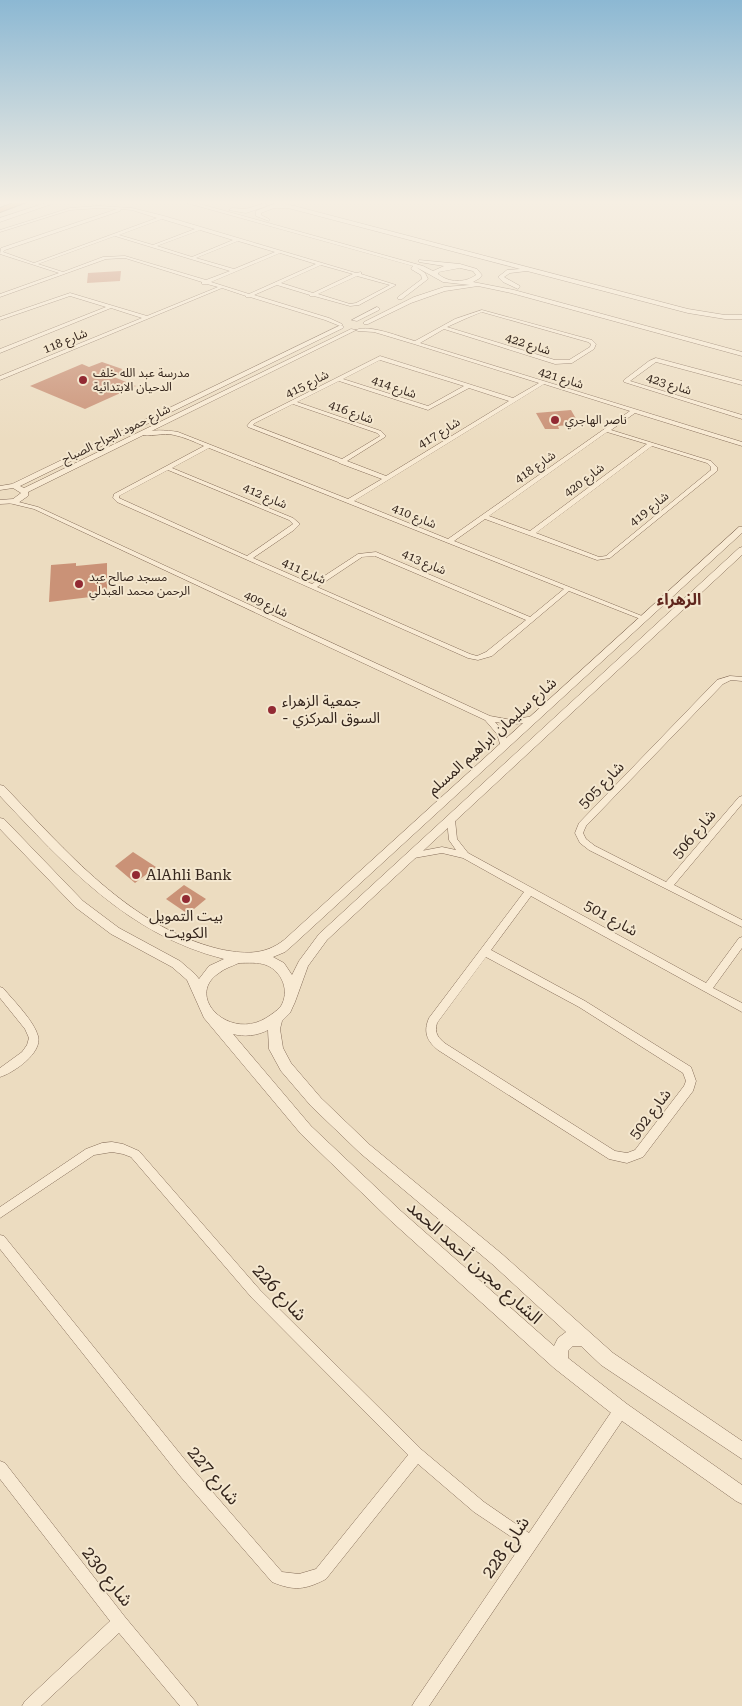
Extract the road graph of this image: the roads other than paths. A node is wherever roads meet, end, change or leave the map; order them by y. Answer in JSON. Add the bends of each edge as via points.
{"nodes":[{"id":1,"x":41,"y":281,"type":"edge"},
{"id":2,"x":200,"y":281,"type":"edge"},
{"id":3,"x":207,"y":281,"type":"edge"},
{"id":4,"x":281,"y":281,"type":"edge"},
{"id":5,"x":343,"y":281,"type":"edge"},
{"id":6,"x":385,"y":281,"type":"edge"},
{"id":7,"x":424,"y":281,"type":"edge"},
{"id":8,"x":432,"y":281,"type":"edge"},
{"id":9,"x":447,"y":281,"type":"edge"},
{"id":10,"x":470,"y":281,"type":"edge"},
{"id":11,"x":491,"y":281,"type":"edge"},
{"id":12,"x":504,"y":281,"type":"edge"},
{"id":13,"x":581,"y":281,"type":"edge"},
{"id":14,"x":583,"y":281,"type":"edge"},
{"id":15,"x":204,"y":282,"type":"junction"},
{"id":16,"x":456,"y":282,"type":"junction"},
{"id":17,"x":465,"y":282,"type":"junction"},
{"id":18,"x":588,"y":282,"type":"junction"},
{"id":19,"x":276,"y":283,"type":"junction"},
{"id":20,"x":220,"y":288,"type":"junction"},
{"id":21,"x":519,"y":288,"type":"junction"},
{"id":22,"x":512,"y":292,"type":"junction"},
{"id":23,"x":312,"y":295,"type":"junction"},
{"id":24,"x":0,"y":296,"type":"edge"},
{"id":25,"x":248,"y":296,"type":"junction"},
{"id":26,"x":403,"y":297,"type":"junction"},
{"id":27,"x":414,"y":300,"type":"junction"},
{"id":28,"x":112,"y":306,"type":"junction"},
{"id":29,"x":742,"y":312,"type":"edge"},
{"id":30,"x":742,"y":317,"type":"edge"},
{"id":31,"x":147,"y":318,"type":"junction"},
{"id":32,"x":0,"y":319,"type":"edge"},
{"id":33,"x":327,"y":319,"type":"junction"},
{"id":34,"x":346,"y":320,"type":"junction"},
{"id":35,"x":356,"y":320,"type":"junction"},
{"id":36,"x":367,"y":324,"type":"junction"},
{"id":37,"x":340,"y":326,"type":"junction"},
{"id":38,"x":444,"y":328,"type":"junction"},
{"id":39,"x":355,"y":330,"type":"junction"},
{"id":40,"x":374,"y":331,"type":"junction"},
{"id":41,"x":416,"y":343,"type":"junction"},
{"id":42,"x":305,"y":344,"type":"junction"},
{"id":43,"x":316,"y":348,"type":"junction"},
{"id":44,"x":742,"y":348,"type":"edge"},
{"id":45,"x":0,"y":351,"type":"edge"},
{"id":46,"x":742,"y":354,"type":"edge"},
{"id":47,"x":0,"y":378,"type":"edge"},
{"id":48,"x":339,"y":379,"type":"junction"},
{"id":49,"x":542,"y":383,"type":"junction"},
{"id":50,"x":742,"y":383,"type":"edge"},
{"id":51,"x":468,"y":386,"type":"junction"},
{"id":52,"x":195,"y":398,"type":"junction"},
{"id":53,"x":513,"y":400,"type":"junction"},
{"id":54,"x":206,"y":402,"type":"junction"},
{"id":55,"x":293,"y":402,"type":"junction"},
{"id":56,"x":634,"y":411,"type":"junction"},
{"id":57,"x":742,"y":417,"type":"edge"},
{"id":58,"x":171,"y":420,"type":"junction"},
{"id":59,"x":606,"y":430,"type":"junction"},
{"id":60,"x":176,"y":433,"type":"junction"},
{"id":61,"x":142,"y":434,"type":"junction"},
{"id":62,"x":740,"y":441,"type":"edge"},
{"id":63,"x":651,"y":444,"type":"junction"},
{"id":64,"x":209,"y":446,"type":"junction"},
{"id":65,"x":341,"y":462,"type":"junction"},
{"id":66,"x":168,"y":468,"type":"junction"},
{"id":67,"x":386,"y":478,"type":"junction"},
{"id":68,"x":5,"y":487,"type":"edge"},
{"id":69,"x":24,"y":493,"type":"junction"},
{"id":70,"x":348,"y":502,"type":"junction"},
{"id":71,"x":4,"y":503,"type":"edge"},
{"id":72,"x":36,"y":508,"type":"junction"},
{"id":73,"x":484,"y":516,"type":"junction"},
{"id":74,"x":530,"y":534,"type":"junction"},
{"id":75,"x":736,"y":537,"type":"edge"},
{"id":76,"x":448,"y":542,"type":"junction"},
{"id":77,"x":742,"y":546,"type":"edge"},
{"id":78,"x":742,"y":550,"type":"edge"},
{"id":79,"x":248,"y":558,"type":"junction"},
{"id":80,"x":312,"y":587,"type":"junction"},
{"id":81,"x":568,"y":589,"type":"junction"},
{"id":82,"x":530,"y":619,"type":"junction"},
{"id":83,"x":645,"y":619,"type":"junction"},
{"id":84,"x":742,"y":680,"type":"edge"},
{"id":85,"x":488,"y":718,"type":"junction"},
{"id":86,"x":533,"y":718,"type":"junction"},
{"id":87,"x":504,"y":745,"type":"junction"},
{"id":88,"x":0,"y":789,"type":"edge"},
{"id":89,"x":742,"y":799,"type":"edge"},
{"id":90,"x":451,"y":820,"type":"junction"},
{"id":91,"x":0,"y":822,"type":"edge"},
{"id":92,"x":414,"y":855,"type":"junction"},
{"id":93,"x":465,"y":855,"type":"junction"},
{"id":94,"x":668,"y":886,"type":"junction"},
{"id":95,"x":530,"y":891,"type":"junction"},
{"id":96,"x":742,"y":924,"type":"edge"},
{"id":97,"x":742,"y":941,"type":"edge"},
{"id":98,"x":486,"y":952,"type":"junction"},
{"id":99,"x":238,"y":958,"type":"junction"},
{"id":100,"x":258,"y":958,"type":"junction"},
{"id":101,"x":707,"y":989,"type":"junction"},
{"id":102,"x":0,"y":992,"type":"edge"},
{"id":103,"x":292,"y":992,"type":"junction"},
{"id":104,"x":200,"y":994,"type":"junction"},
{"id":105,"x":742,"y":1008,"type":"edge"},
{"id":106,"x":276,"y":1019,"type":"junction"},
{"id":107,"x":215,"y":1022,"type":"junction"},
{"id":108,"x":0,"y":1073,"type":"edge"},
{"id":109,"x":0,"y":1213,"type":"edge"},
{"id":110,"x":0,"y":1240,"type":"edge"},
{"id":111,"x":582,"y":1338,"type":"junction"},
{"id":112,"x":560,"y":1362,"type":"junction"},
{"id":113,"x":621,"y":1410,"type":"junction"},
{"id":114,"x":742,"y":1451,"type":"edge"},
{"id":115,"x":417,"y":1455,"type":"junction"},
{"id":116,"x":2,"y":1473,"type":"edge"},
{"id":117,"x":742,"y":1496,"type":"edge"},
{"id":118,"x":531,"y":1542,"type":"junction"},
{"id":119,"x":120,"y":1622,"type":"junction"},
{"id":120,"x":30,"y":1706,"type":"edge"},
{"id":121,"x":190,"y":1706,"type":"edge"},
{"id":122,"x":420,"y":1706,"type":"edge"}],
"edges":[{"from":1,"to":24,"type":"street"},
{"from":2,"to":15,"type":"street"},
{"from":3,"to":15,"type":"street"},
{"from":4,"to":19,"type":"street"},
{"from":5,"to":23,"type":"street"},
{"from":6,"to":23,"type":"street","via":[[393,283],[394,287],[357,304]]},
{"from":7,"to":26,"type":"street"},
{"from":8,"to":26,"type":"street"},
{"from":9,"to":16,"type":"street"},
{"from":10,"to":17,"type":"street"},
{"from":11,"to":21,"type":"street"},
{"from":12,"to":21,"type":"street"},
{"from":13,"to":18,"type":"street"},
{"from":14,"to":18,"type":"street"},
{"from":15,"to":20,"type":"street"},
{"from":16,"to":17,"type":"street"},
{"from":16,"to":27,"type":"street"},
{"from":17,"to":22,"type":"street"},
{"from":18,"to":29,"type":"street","via":[[708,310]]},
{"from":18,"to":30,"type":"street","via":[[688,311]]},
{"from":19,"to":23,"type":"street"},
{"from":19,"to":25,"type":"street"},
{"from":20,"to":25,"type":"street"},
{"from":20,"to":31,"type":"street","name":"شارع 118"},
{"from":21,"to":44,"type":"street"},
{"from":22,"to":27,"type":"street","via":[[480,286],[461,287]]},
{"from":22,"to":46,"type":"street"},
{"from":25,"to":33,"type":"street"},
{"from":26,"to":27,"type":"street"},
{"from":26,"to":35,"type":"street"},
{"from":27,"to":36,"type":"street"},
{"from":28,"to":31,"type":"street"},
{"from":28,"to":32,"type":"street","via":[[70,294]]},
{"from":28,"to":45,"type":"street"},
{"from":31,"to":47,"type":"street","name":"شارع 118"},
{"from":33,"to":34,"type":"street"},
{"from":33,"to":37,"type":"street"},
{"from":34,"to":35,"type":"street"},
{"from":34,"to":37,"type":"street","name":"شارع حمود الجراح الصباح"},
{"from":35,"to":36,"type":"street"},
{"from":36,"to":39,"type":"street","name":"شارع حمود الجراح الصباح"},
{"from":36,"to":40,"type":"street","name":"شارع 421"},
{"from":37,"to":39,"type":"street"},
{"from":37,"to":42,"type":"street","name":"شارع حمود الجراح الصباح"},
{"from":38,"to":38,"type":"street","name":"شارع 422","via":[[475,313],[492,312],[594,344],[570,362],[555,362]]},
{"from":38,"to":41,"type":"street","name":"شارع 422"},
{"from":39,"to":40,"type":"street","name":"شارع 421"},
{"from":39,"to":43,"type":"street","name":"شارع حمود الجراح الصباح"},
{"from":40,"to":41,"type":"street","name":"شارع 421"},
{"from":41,"to":49,"type":"street","name":"شارع 421"},
{"from":42,"to":43,"type":"street"},
{"from":42,"to":52,"type":"street","name":"شارع حمود الجراح الصباح"},
{"from":43,"to":54,"type":"street","name":"شارع حمود الجراح الصباح"},
{"from":48,"to":51,"type":"street","name":"شارع 415","via":[[380,358]]},
{"from":48,"to":51,"type":"street","name":"شارع 414","via":[[428,408]]},
{"from":48,"to":55,"type":"street","name":"شارع 415"},
{"from":49,"to":53,"type":"street","name":"شارع 417"},
{"from":49,"to":56,"type":"street","name":"شارع 421"},
{"from":50,"to":57,"type":"street","name":"شارع 423","via":[[656,360],[626,381]]},
{"from":51,"to":53,"type":"street","name":"شارع 415"},
{"from":52,"to":54,"type":"street"},
{"from":52,"to":68,"type":"street","name":"شارع حمود الجراح الصباح"},
{"from":53,"to":67,"type":"street","name":"شارع 417"},
{"from":54,"to":58,"type":"street","name":"شارع حمود الجراح الصباح"},
{"from":55,"to":65,"type":"street","name":"شارع 416","via":[[382,436]]},
{"from":55,"to":65,"type":"street","name":"شارع 415","via":[[250,426]]},
{"from":56,"to":59,"type":"street","name":"شارع 418"},
{"from":56,"to":62,"type":"street","name":"شارع 421"},
{"from":58,"to":60,"type":"street","via":[[171,427]]},
{"from":58,"to":61,"type":"street","name":"شارع حمود الجراح الصباح"},
{"from":59,"to":63,"type":"street","name":"شارع 419"},
{"from":59,"to":73,"type":"street","name":"شارع 418"},
{"from":60,"to":61,"type":"street","name":"شارع 410"},
{"from":60,"to":64,"type":"street","name":"شارع 410"},
{"from":61,"to":69,"type":"street","name":"شارع حمود الجراح الصباح"},
{"from":63,"to":74,"type":"street","name":"شارع 420"},
{"from":63,"to":74,"type":"street","name":"شارع 419","via":[[709,462],[714,471],[608,557],[599,559]]},
{"from":64,"to":66,"type":"street","name":"شارع 411"},
{"from":64,"to":70,"type":"street","name":"شارع 410"},
{"from":65,"to":67,"type":"street","name":"شارع 415"},
{"from":66,"to":79,"type":"street","name":"شارع 412","via":[[297,524]]},
{"from":66,"to":79,"type":"street","name":"شارع 411","via":[[116,495],[116,498]]},
{"from":67,"to":70,"type":"street","name":"شارع 417"},
{"from":68,"to":69,"type":"street"},
{"from":69,"to":71,"type":"street","name":"شارع حمود الجراح الصباح","via":[[21,498]]},
{"from":69,"to":72,"type":"street","name":"شارع 409"},
{"from":70,"to":76,"type":"street","name":"شارع 410"},
{"from":71,"to":72,"type":"street","name":"شارع 409"},
{"from":72,"to":85,"type":"street","name":"شارع 409"},
{"from":73,"to":74,"type":"street","name":"شارع 419"},
{"from":73,"to":76,"type":"street","name":"شارع 418"},
{"from":75,"to":77,"type":"street"},
{"from":75,"to":83,"type":"street","name":"شارع سليمان ابراهيم المسلم"},
{"from":76,"to":81,"type":"street","name":"شارع 410"},
{"from":78,"to":90,"type":"street"},
{"from":79,"to":80,"type":"street","name":"شارع 411"},
{"from":80,"to":82,"type":"street","name":"شارع 413","via":[[360,555],[376,554]]},
{"from":80,"to":82,"type":"street","name":"شارع 411","via":[[478,658],[489,654]]},
{"from":81,"to":82,"type":"street","name":"شارع 411"},
{"from":81,"to":83,"type":"street","name":"شارع 410"},
{"from":83,"to":86,"type":"street","name":"شارع سليمان ابراهيم المسلم"},
{"from":84,"to":94,"type":"street","name":"شارع 505","via":[[730,678],[720,682],[580,828],[580,837],[587,845]]},
{"from":85,"to":86,"type":"street","name":"شارع 409","via":[[512,722]]},
{"from":85,"to":87,"type":"street","name":"شارع 409","via":[[501,733]]},
{"from":86,"to":87,"type":"street","name":"شارع سليمان ابراهيم المسلم"},
{"from":87,"to":100,"type":"street","name":"شارع سليمان ابراهيم المسلم","via":[[288,943]]},
{"from":88,"to":99,"type":"street","via":[[112,900],[192,946],[210,954]]},
{"from":89,"to":94,"type":"street","name":"شارع 506"},
{"from":90,"to":92,"type":"street"},
{"from":90,"to":93,"type":"street","name":"شارع 501","via":[[453,840]]},
{"from":91,"to":104,"type":"street","via":[[79,904],[115,931],[176,964],[191,977]]},
{"from":92,"to":93,"type":"street","name":"شارع 501","via":[[442,850]]},
{"from":92,"to":103,"type":"street","via":[[323,938],[303,964]]},
{"from":93,"to":95,"type":"street","name":"شارع 501"},
{"from":94,"to":96,"type":"street","name":"شارع 505"},
{"from":95,"to":98,"type":"street","name":"شارع 502"},
{"from":95,"to":101,"type":"street","name":"شارع 501"},
{"from":97,"to":101,"type":"street"},
{"from":98,"to":98,"type":"street","name":"شارع 502","via":[[433,1021],[430,1029],[435,1041],[613,1156],[627,1158],[639,1154],[688,1088],[691,1081],[687,1070],[591,1009]]},
{"from":99,"to":100,"type":"street"},
{"from":99,"to":104,"type":"street","via":[[212,971]]},
{"from":100,"to":103,"type":"street","via":[[283,970],[290,980]]},
{"from":101,"to":105,"type":"street","name":"شارع 501"},
{"from":102,"to":108,"type":"street","via":[[29,1027],[34,1038],[24,1058]]},
{"from":103,"to":106,"type":"street","via":[[290,1002]]},
{"from":104,"to":107,"type":"street","via":[[206,1014]]},
{"from":106,"to":107,"type":"street","via":[[252,1029],[226,1027]]},
{"from":106,"to":111,"type":"street","name":"الشارع مجرن أحمد الحمد","via":[[274,1039],[280,1058],[316,1102],[392,1173],[497,1259]]},
{"from":107,"to":112,"type":"street","name":"الشارع مجرن أحمد الحمد","via":[[279,1100],[335,1160]]},
{"from":109,"to":115,"type":"street","name":"شارع 226","via":[[99,1148],[118,1147],[135,1154],[256,1294]]},
{"from":110,"to":115,"type":"street","name":"شارع 227","via":[[185,1471],[277,1577],[299,1582],[321,1574]]},
{"from":111,"to":112,"type":"street","via":[[564,1342]]},
{"from":111,"to":114,"type":"street","name":"الشارع مجرن أحمد الحمد","via":[[637,1380]]},
{"from":112,"to":113,"type":"street","name":"الشارع مجرن أحمد الحمد"},
{"from":113,"to":117,"type":"street","name":"الشارع مجرن أحمد الحمد"},
{"from":113,"to":118,"type":"street","name":"شارع 228"},
{"from":115,"to":118,"type":"street","name":"شارع 226","via":[[479,1507]]},
{"from":116,"to":119,"type":"street","name":"شارع 230"},
{"from":118,"to":122,"type":"street","name":"شارع 228"},
{"from":119,"to":120,"type":"street"},
{"from":119,"to":121,"type":"street","name":"شارع 230"}]}
